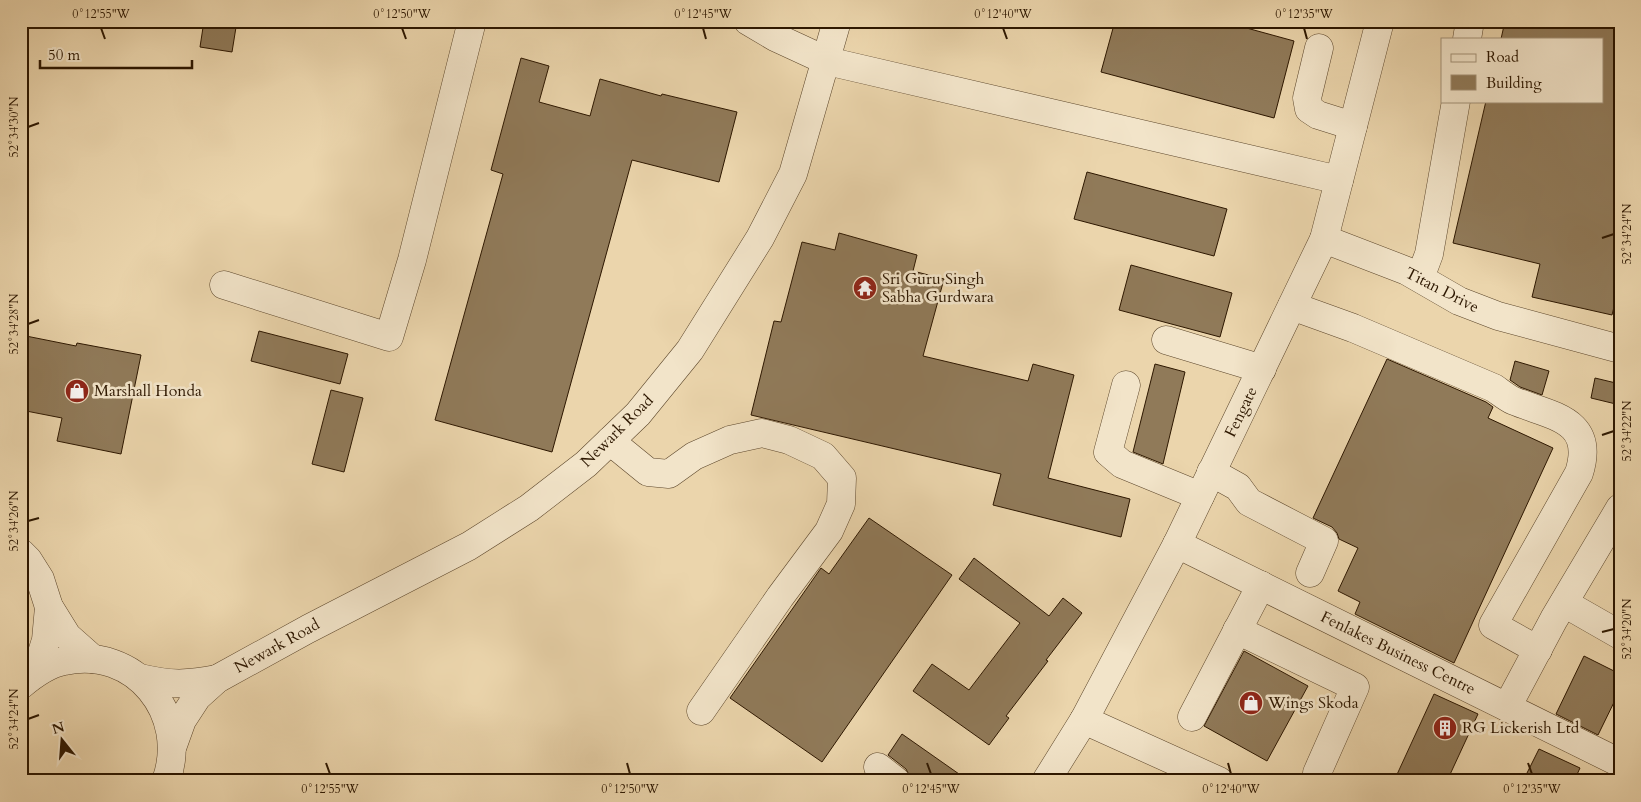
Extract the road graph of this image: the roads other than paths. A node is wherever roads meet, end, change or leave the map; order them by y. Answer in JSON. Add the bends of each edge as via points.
{"nodes":[{"id":1,"x":472,"y":21,"type":"edge"},
{"id":2,"x":748,"y":21,"type":"edge"},
{"id":3,"x":837,"y":21,"type":"edge"},
{"id":4,"x":1380,"y":21,"type":"edge"},
{"id":5,"x":1470,"y":21,"type":"edge"},
{"id":6,"x":1467,"y":38,"type":"edge"},
{"id":7,"x":1319,"y":48,"type":"dead end"},
{"id":8,"x":826,"y":61,"type":"junction"},
{"id":9,"x":1456,"y":102,"type":"edge"},
{"id":10,"x":1353,"y":126,"type":"junction"},
{"id":11,"x":1339,"y":180,"type":"junction"},
{"id":12,"x":1324,"y":239,"type":"junction"},
{"id":13,"x":1420,"y":278,"type":"junction"},
{"id":14,"x":224,"y":285,"type":"dead end"},
{"id":15,"x":1292,"y":306,"type":"junction"},
{"id":16,"x":1166,"y":340,"type":"dead end"},
{"id":17,"x":1620,"y":349,"type":"edge"},
{"id":18,"x":1262,"y":369,"type":"junction"},
{"id":19,"x":1126,"y":385,"type":"dead end"},
{"id":20,"x":610,"y":441,"type":"junction"},
{"id":21,"x":1206,"y":484,"type":"junction"},
{"id":22,"x":1620,"y":508,"type":"edge"},
{"id":23,"x":1177,"y":544,"type":"junction"},
{"id":24,"x":21,"y":553,"type":"edge"},
{"id":25,"x":1310,"y":573,"type":"dead end"},
{"id":26,"x":1261,"y":585,"type":"junction"},
{"id":27,"x":1564,"y":603,"type":"junction"},
{"id":28,"x":49,"y":607,"type":"junction"},
{"id":29,"x":1237,"y":630,"type":"junction"},
{"id":30,"x":1620,"y":635,"type":"edge"},
{"id":31,"x":1538,"y":650,"type":"junction"},
{"id":32,"x":93,"y":659,"type":"junction"},
{"id":33,"x":140,"y":678,"type":"junction"},
{"id":34,"x":29,"y":679,"type":"edge"},
{"id":35,"x":217,"y":679,"type":"junction"},
{"id":36,"x":1507,"y":707,"type":"junction"},
{"id":37,"x":701,"y":710,"type":"dead end"},
{"id":38,"x":1192,"y":717,"type":"dead end"},
{"id":39,"x":1084,"y":720,"type":"junction"},
{"id":40,"x":173,"y":745,"type":"junction"},
{"id":41,"x":1620,"y":763,"type":"edge"},
{"id":42,"x":1317,"y":773,"type":"dead end"},
{"id":43,"x":166,"y":781,"type":"edge"},
{"id":44,"x":1046,"y":781,"type":"edge"},
{"id":45,"x":1219,"y":781,"type":"edge"}],
"edges":[{"from":1,"to":14,"type":"street","via":[[412,260],[389,337]]},
{"from":2,"to":8,"type":"street"},
{"from":3,"to":8,"type":"street","name":"Newark Road"},
{"from":4,"to":10,"type":"street","name":"Fengate"},
{"from":5,"to":6,"type":"street"},
{"from":7,"to":10,"type":"street","via":[[1307,98],[1309,109]]},
{"from":8,"to":11,"type":"street"},
{"from":8,"to":20,"type":"street","name":"Newark Road","via":[[794,174],[760,238],[690,350],[638,414]]},
{"from":9,"to":13,"type":"street","via":[[1429,254]]},
{"from":10,"to":11,"type":"street","name":"Fengate"},
{"from":11,"to":12,"type":"street","name":"Fengate"},
{"from":12,"to":13,"type":"street","name":"Titan Drive"},
{"from":12,"to":15,"type":"street","name":"Fengate"},
{"from":13,"to":17,"type":"street","name":"Titan Drive","via":[[1459,301],[1498,316]]},
{"from":15,"to":18,"type":"street","name":"Fengate"},
{"from":15,"to":31,"type":"street","via":[[1353,328],[1494,388],[1512,400],[1566,420],[1578,433],[1583,444],[1579,473],[1493,625]]},
{"from":16,"to":18,"type":"street"},
{"from":18,"to":21,"type":"street","name":"Fengate"},
{"from":19,"to":21,"type":"street","via":[[1108,452],[1122,464]]},
{"from":20,"to":35,"type":"street","name":"Newark Road","via":[[529,508],[469,546]]},
{"from":20,"to":37,"type":"street","via":[[648,472],[669,474],[694,456],[730,440],[762,433],[789,440],[823,456],[842,478],[841,504],[829,531]]},
{"from":21,"to":23,"type":"street","name":"Fengate"},
{"from":21,"to":25,"type":"street","via":[[1238,487],[1249,502],[1324,541]]},
{"from":22,"to":27,"type":"street"},
{"from":23,"to":26,"type":"street","name":"Fenlakes Business Centre"},
{"from":23,"to":39,"type":"street","name":"Fengate"},
{"from":24,"to":28,"type":"street","via":[[40,579]]},
{"from":26,"to":29,"type":"street"},
{"from":26,"to":36,"type":"street","name":"Fenlakes Business Centre"},
{"from":27,"to":30,"type":"street"},
{"from":27,"to":31,"type":"street"},
{"from":28,"to":32,"type":"street","via":[[67,636]]},
{"from":28,"to":34,"type":"street","via":[[46,640]]},
{"from":29,"to":38,"type":"street"},
{"from":29,"to":42,"type":"street","via":[[1355,687]]},
{"from":31,"to":36,"type":"street"},
{"from":32,"to":33,"type":"street","via":[[118,665]]},
{"from":32,"to":34,"type":"street","via":[[63,661]]},
{"from":33,"to":35,"type":"street","name":"Newark Road","via":[[165,684]]},
{"from":33,"to":40,"type":"street","via":[[158,696],[169,720]]},
{"from":35,"to":40,"type":"street","name":"Newark Road","via":[[197,697],[182,720]]},
{"from":36,"to":41,"type":"street","name":"Fenlakes Business Centre"},
{"from":39,"to":44,"type":"street","name":"Fengate"},
{"from":39,"to":45,"type":"street"},
{"from":40,"to":43,"type":"street"}]}
